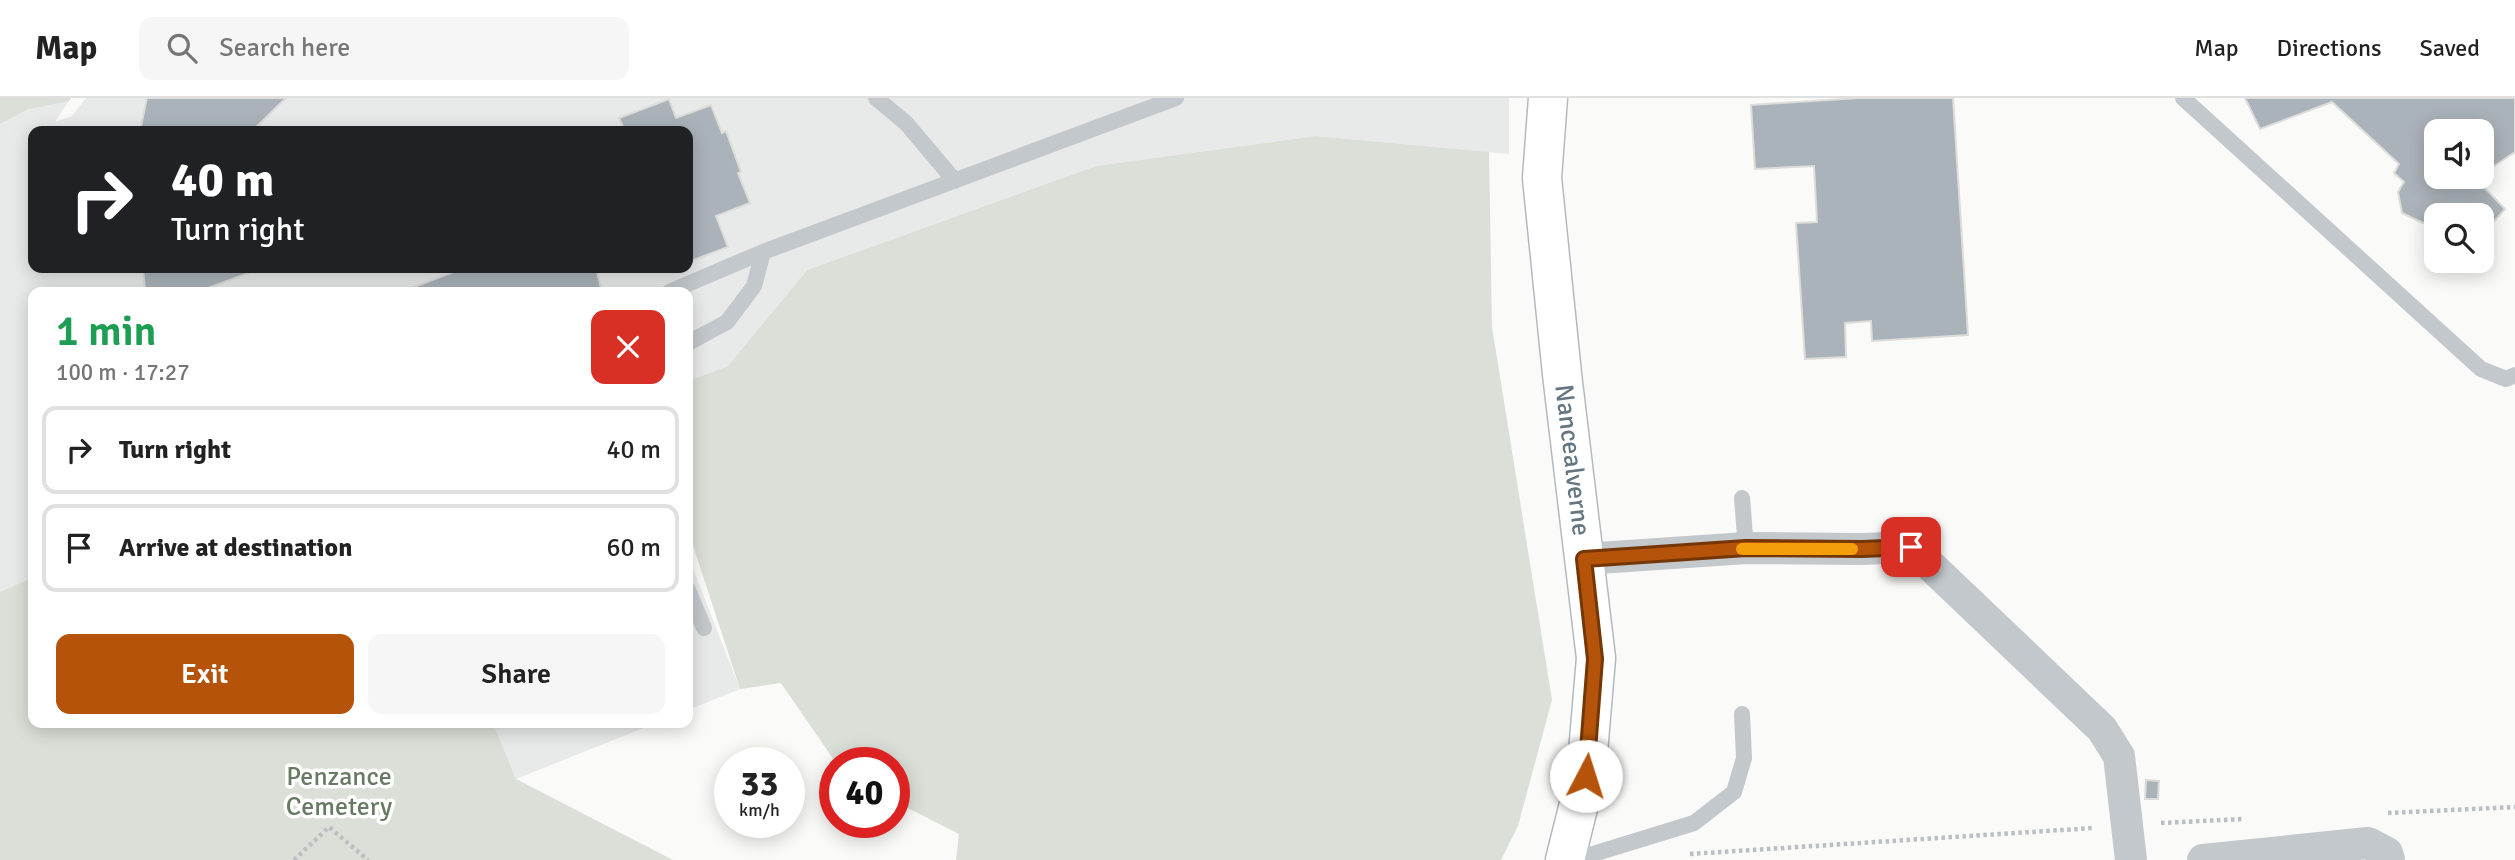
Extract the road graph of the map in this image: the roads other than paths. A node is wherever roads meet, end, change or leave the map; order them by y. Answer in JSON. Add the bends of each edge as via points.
{"nodes":[{"id":1,"x":876,"y":98,"type":"edge"},
{"id":2,"x":1175,"y":98,"type":"edge"},
{"id":3,"x":1548,"y":98,"type":"edge"},
{"id":4,"x":2183,"y":98,"type":"edge"},
{"id":5,"x":955,"y":181,"type":"junction"},
{"id":6,"x":764,"y":252,"type":"junction"},
{"id":7,"x":681,"y":287,"type":"edge"},
{"id":8,"x":693,"y":340,"type":"edge"},
{"id":9,"x":2515,"y":375,"type":"edge"},
{"id":10,"x":1742,"y":498,"type":"dead end"},
{"id":11,"x":1746,"y":548,"type":"junction"},
{"id":12,"x":1584,"y":559,"type":"junction"},
{"id":13,"x":693,"y":602,"type":"edge"},
{"id":14,"x":704,"y":628,"type":"dead end"},
{"id":15,"x":1742,"y":714,"type":"dead end"},
{"id":16,"x":1565,"y":860,"type":"edge"},
{"id":17,"x":1574,"y":860,"type":"edge"},
{"id":18,"x":2131,"y":860,"type":"edge"},
{"id":19,"x":2203,"y":860,"type":"edge"},
{"id":20,"x":2389,"y":860,"type":"edge"}],
"edges":[{"from":1,"to":5,"type":"lane","via":[[906,123]]},
{"from":2,"to":5,"type":"lane"},
{"from":3,"to":12,"type":"street","name":"Nancealverne","via":[[1542,178]]},
{"from":4,"to":9,"type":"lane","via":[[2481,369],[2506,379]]},
{"from":5,"to":6,"type":"lane"},
{"from":6,"to":7,"type":"lane"},
{"from":6,"to":8,"type":"lane","via":[[754,286],[727,322]]},
{"from":10,"to":11,"type":"lane"},
{"from":11,"to":12,"type":"street"},
{"from":11,"to":18,"type":"street","via":[[1911,547],[2102,729],[2119,756]]},
{"from":12,"to":16,"type":"street","name":"Nancealverne","via":[[1595,659],[1586,776]]},
{"from":13,"to":14,"type":"lane"},
{"from":15,"to":17,"type":"lane","via":[[1744,758],[1734,792],[1694,823]]},
{"from":19,"to":20,"type":"street","via":[[2368,843],[2387,853]]}]}
